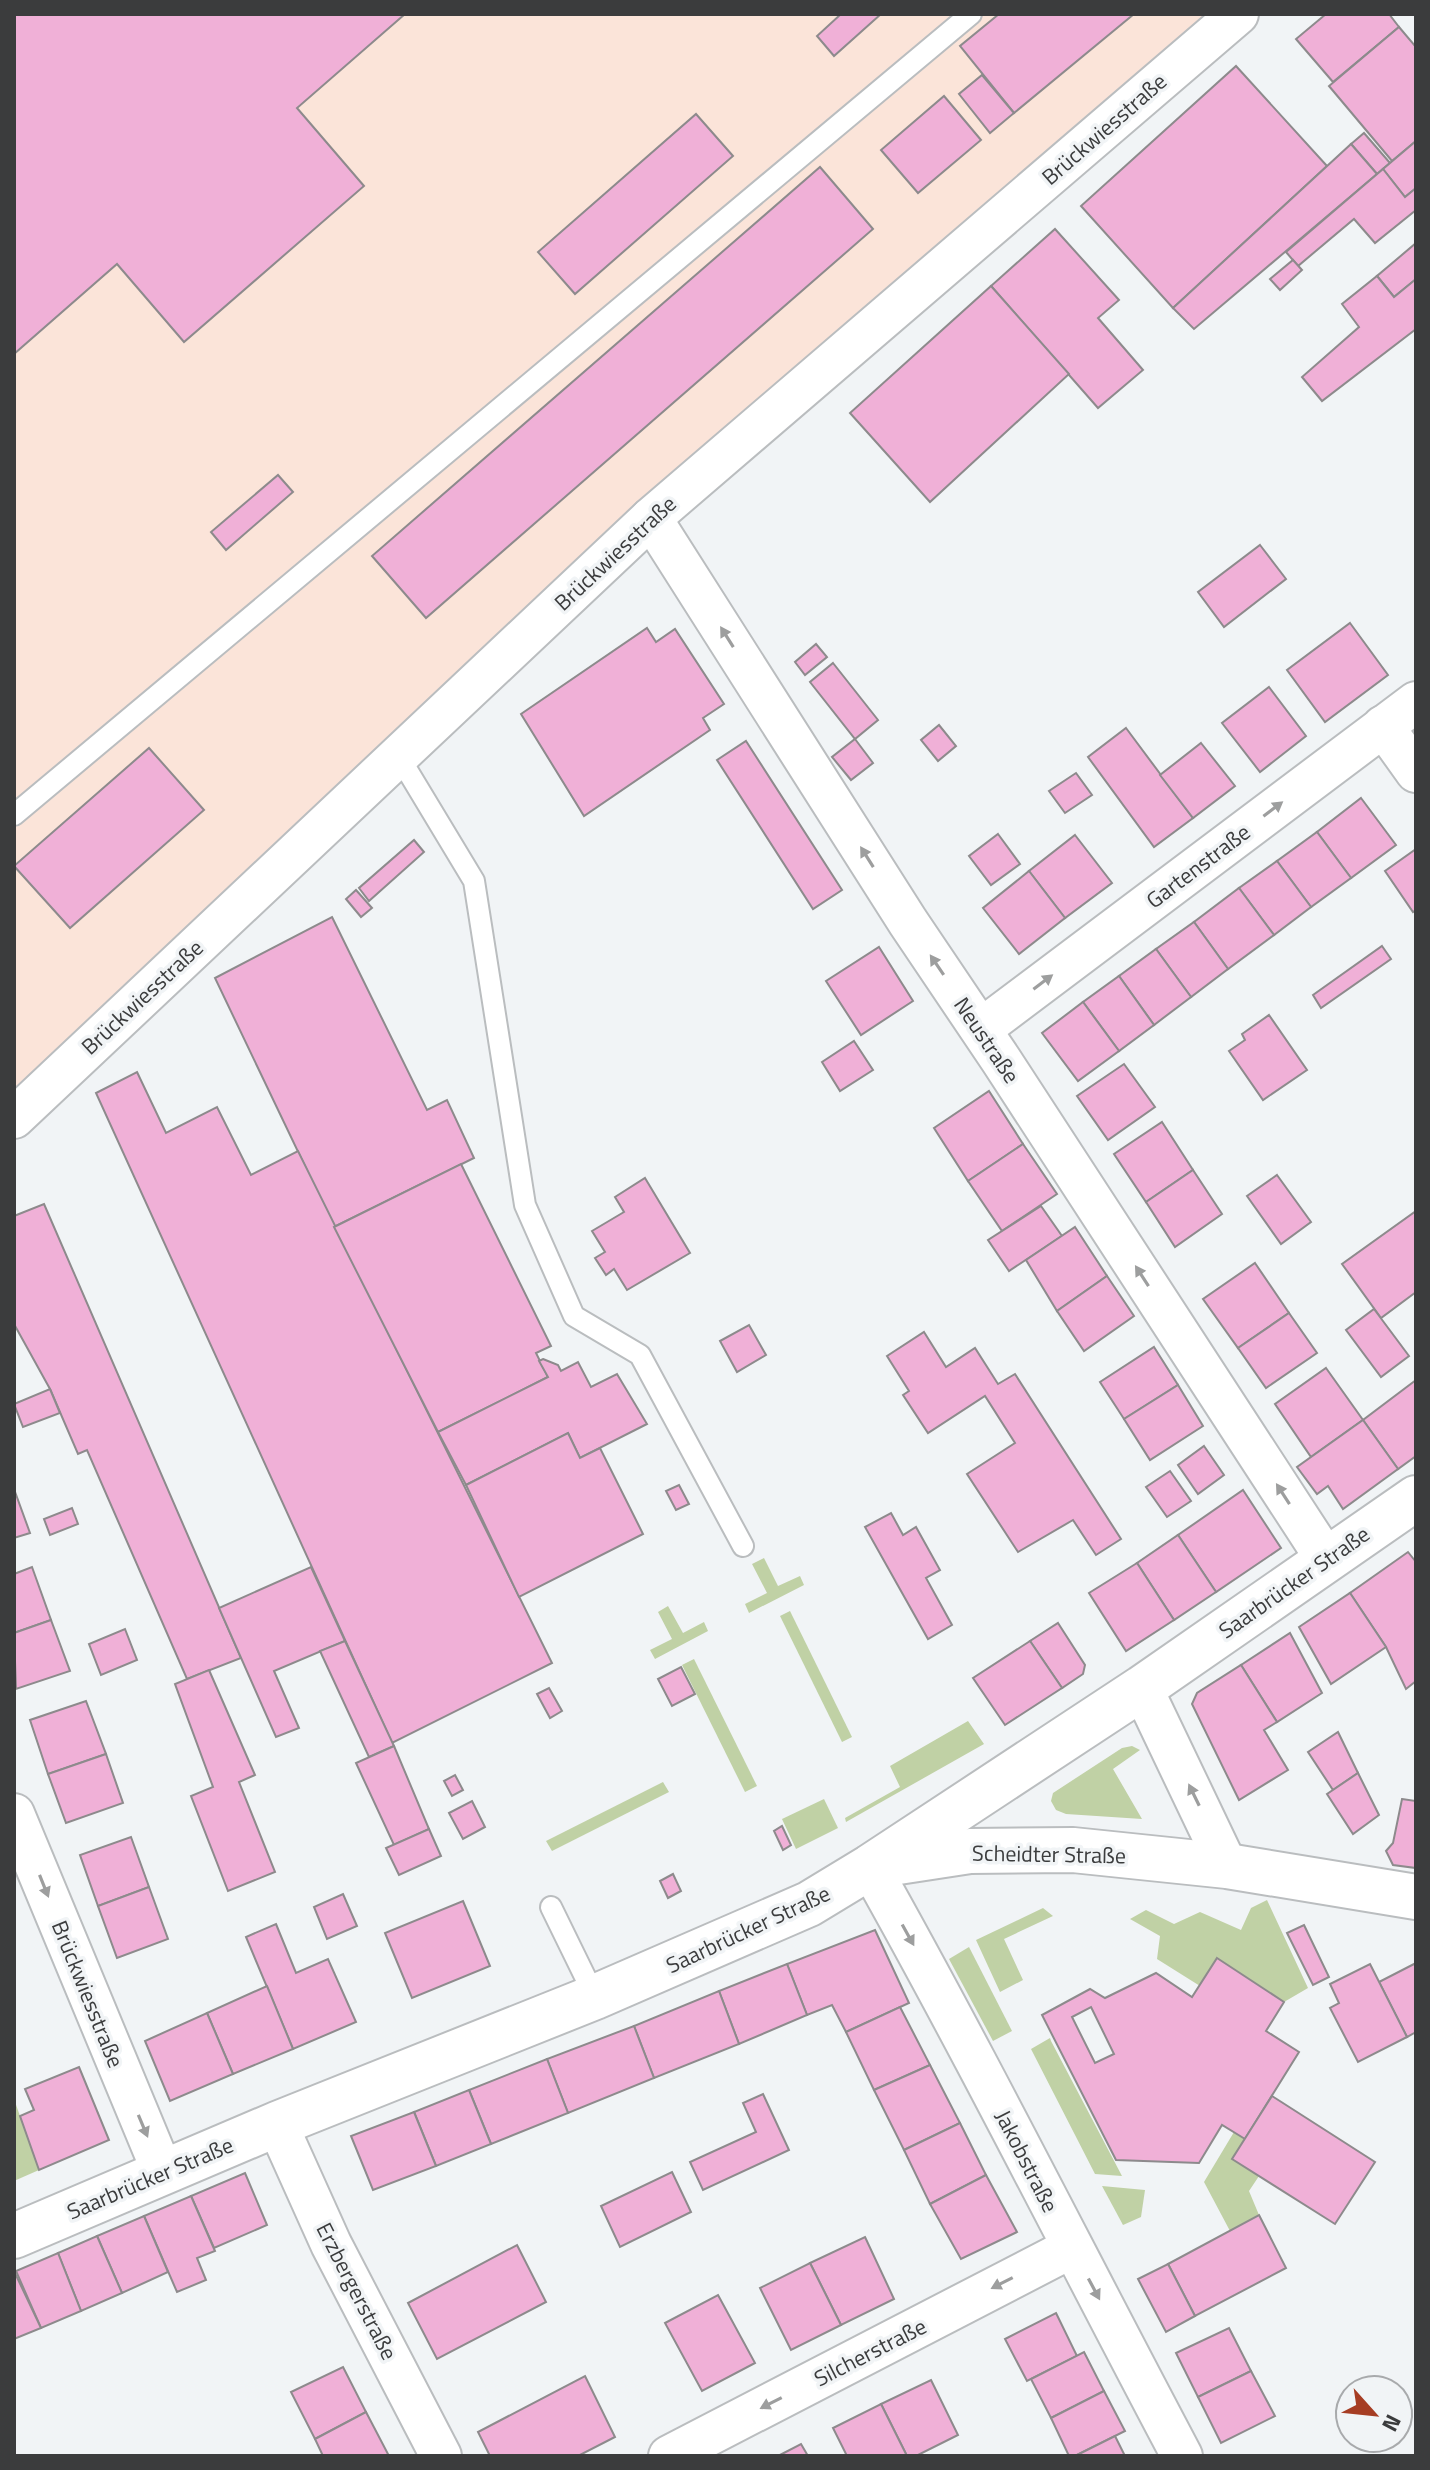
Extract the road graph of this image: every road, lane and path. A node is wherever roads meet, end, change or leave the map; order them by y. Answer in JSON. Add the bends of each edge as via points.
{"nodes":[{"id":1,"x":971,"y":14,"type":"edge"},
{"id":2,"x":1238,"y":14,"type":"edge"},
{"id":3,"x":651,"y":518,"type":"junction"},
{"id":4,"x":1416,"y":702,"type":"edge"},
{"id":5,"x":1383,"y":726,"type":"junction"},
{"id":6,"x":398,"y":755,"type":"junction"},
{"id":7,"x":1416,"y":772,"type":"edge"},
{"id":8,"x":14,"y":815,"type":"edge"},
{"id":9,"x":981,"y":1029,"type":"junction"},
{"id":10,"x":14,"y":1118,"type":"edge"},
{"id":11,"x":1416,"y":1498,"type":"edge"},
{"id":12,"x":743,"y":1546,"type":"dead end"},
{"id":13,"x":1326,"y":1559,"type":"junction"},
{"id":14,"x":1142,"y":1688,"type":"junction"},
{"id":15,"x":14,"y":1814,"type":"edge"},
{"id":16,"x":1227,"y":1866,"type":"junction"},
{"id":17,"x":870,"y":1867,"type":"junction"},
{"id":18,"x":1416,"y":1897,"type":"edge"},
{"id":19,"x":551,"y":1907,"type":"dead end"},
{"id":20,"x":595,"y":1997,"type":"junction"},
{"id":21,"x":277,"y":2124,"type":"junction"},
{"id":22,"x":163,"y":2173,"type":"junction"},
{"id":23,"x":14,"y":2236,"type":"edge"},
{"id":24,"x":1071,"y":2248,"type":"junction"},
{"id":25,"x":441,"y":2456,"type":"edge"},
{"id":26,"x":669,"y":2456,"type":"edge"},
{"id":27,"x":1182,"y":2456,"type":"edge"}],
"edges":[{"from":1,"to":8,"type":"lane"},
{"from":2,"to":3,"type":"street","name":"Brückwiesstraße"},
{"from":3,"to":6,"type":"street","name":"Brückwiesstraße"},
{"from":9,"to":3,"type":"street","name":"Neustraße","one_way":true},
{"from":4,"to":5,"type":"street","name":"Gartenstraße"},
{"from":5,"to":7,"type":"street"},
{"from":9,"to":5,"type":"street","name":"Gartenstraße","one_way":true},
{"from":6,"to":10,"type":"street","name":"Brückwiesstraße"},
{"from":6,"to":12,"type":"lane","via":[[474,881],[525,1205],[574,1316],[640,1355]]},
{"from":13,"to":9,"type":"street","name":"Neustraße","one_way":true},
{"from":11,"to":13,"type":"main road","name":"Saarbrücker Straße"},
{"from":13,"to":14,"type":"main road","name":"Saarbrücker Straße"},
{"from":16,"to":14,"type":"street","one_way":true},
{"from":14,"to":17,"type":"main road","name":"Saarbrücker Straße"},
{"from":15,"to":22,"type":"street","name":"Brückwiesstraße","one_way":true},
{"from":16,"to":17,"type":"main road","name":"Scheidter Straße","via":[[1032,1850],[970,1851]]},
{"from":16,"to":18,"type":"main road","name":"Scheidter Straße"},
{"from":17,"to":20,"type":"main road","name":"Saarbrücker Straße","via":[[809,1904]]},
{"from":17,"to":24,"type":"street","name":"Jakobstraße","one_way":true},
{"from":19,"to":20,"type":"lane"},
{"from":20,"to":21,"type":"main road","name":"Saarbrücker Straße"},
{"from":21,"to":22,"type":"main road","name":"Saarbrücker Straße"},
{"from":21,"to":25,"type":"street","name":"Erzbergerstraße","via":[[331,2244]]},
{"from":22,"to":23,"type":"main road","name":"Saarbrücker Straße"},
{"from":24,"to":26,"type":"street","name":"Silcherstraße","one_way":true},
{"from":24,"to":27,"type":"street","name":"Jakobstraße","one_way":true}]}
